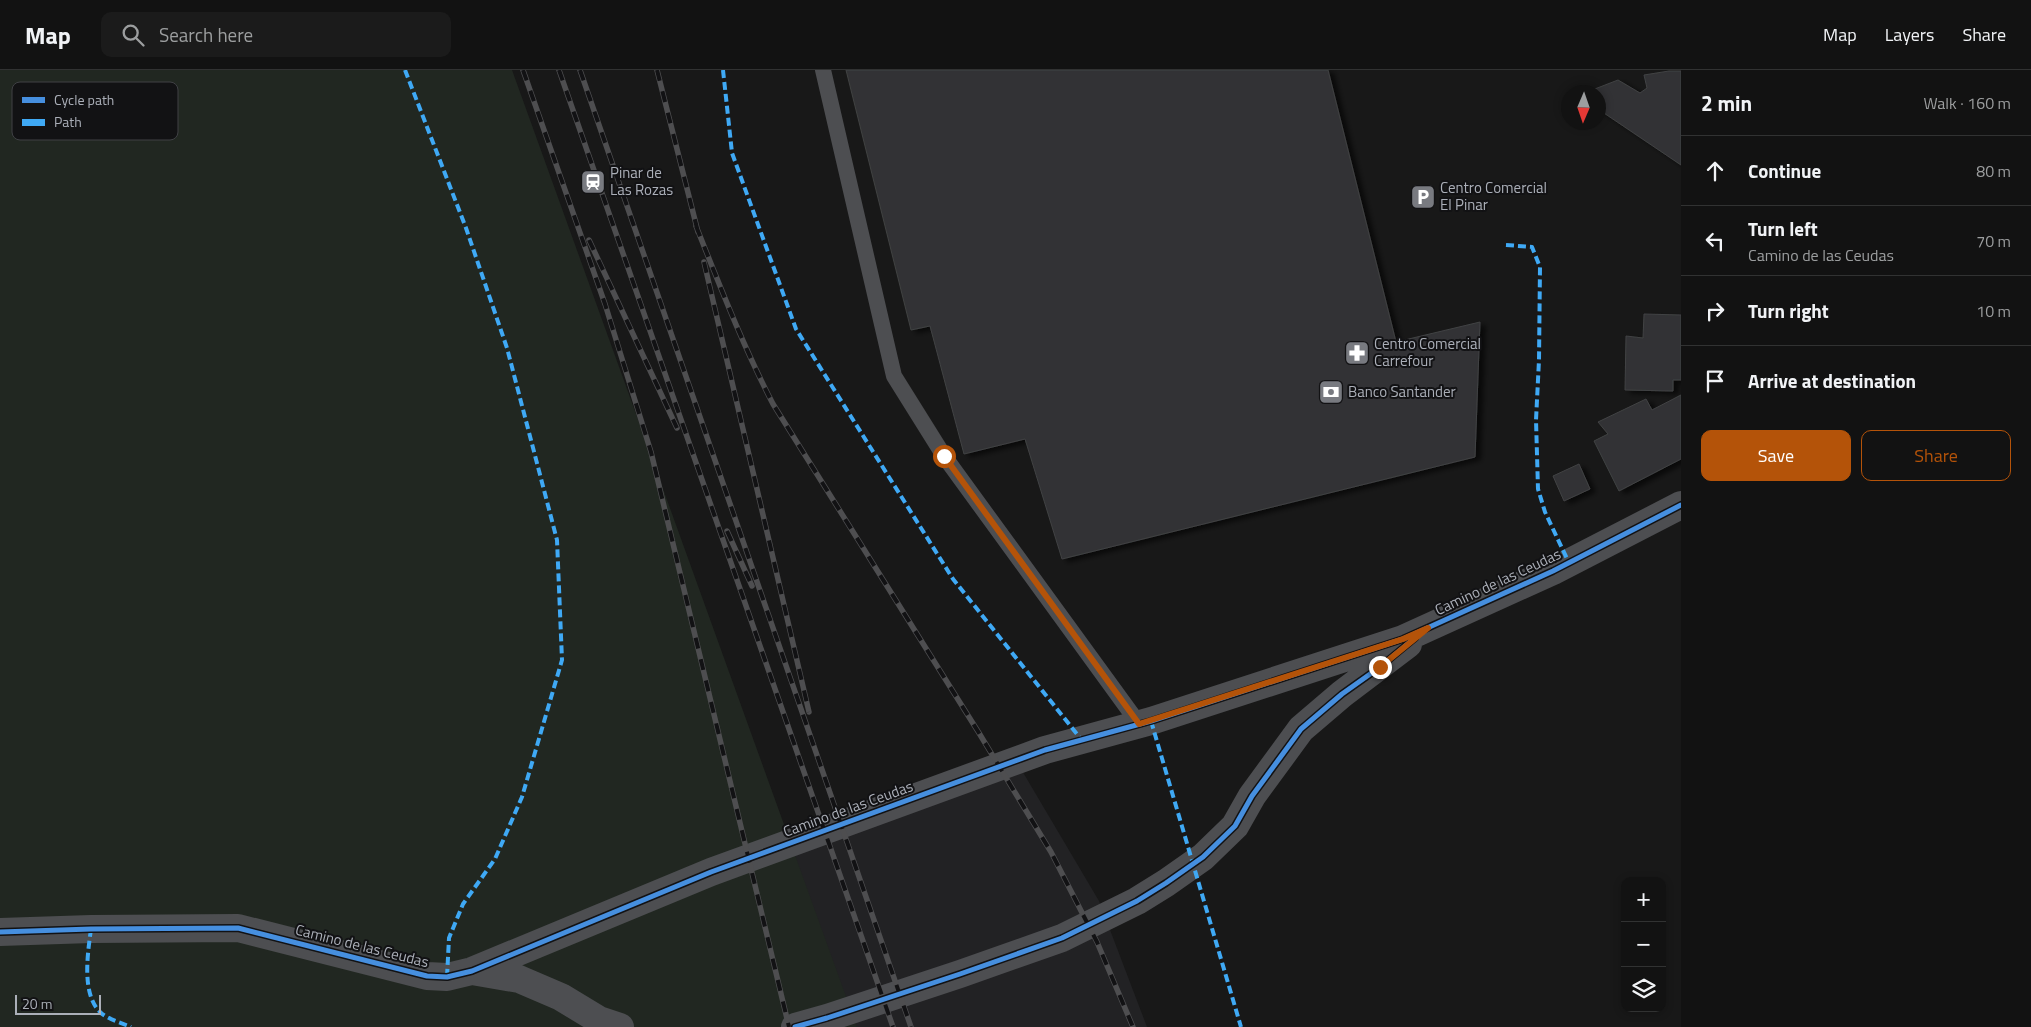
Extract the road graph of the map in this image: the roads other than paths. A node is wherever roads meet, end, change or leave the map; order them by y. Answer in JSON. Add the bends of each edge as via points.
{"nodes":[{"id":1,"x":824,"y":70,"type":"edge"},
{"id":2,"x":1681,"y":505,"type":"edge"},
{"id":3,"x":1428,"y":628,"type":"junction"},
{"id":4,"x":1139,"y":724,"type":"junction"},
{"id":5,"x":0,"y":932,"type":"edge"},
{"id":6,"x":472,"y":971,"type":"junction"},
{"id":7,"x":620,"y":1027,"type":"edge"},
{"id":8,"x":795,"y":1027,"type":"edge"}],
"edges":[{"from":1,"to":4,"type":"lane","via":[[894,376],[944,456]]},
{"from":2,"to":3,"type":"street","name":"Camino de las Ceudas","via":[[1553,571]]},
{"from":3,"to":4,"type":"street","name":"Camino de las Ceudas","via":[[1403,639]]},
{"from":3,"to":8,"type":"street","via":[[1301,729],[1252,796],[1235,826],[1203,857],[1137,901],[1062,938]]},
{"from":4,"to":6,"type":"street","name":"Camino de las Ceudas","via":[[1045,750],[711,872]]},
{"from":5,"to":6,"type":"street","name":"Camino de las Ceudas","via":[[238,928],[426,976],[447,977]]},
{"from":6,"to":7,"type":"street","via":[[519,979],[561,997],[599,1020]]}]}
